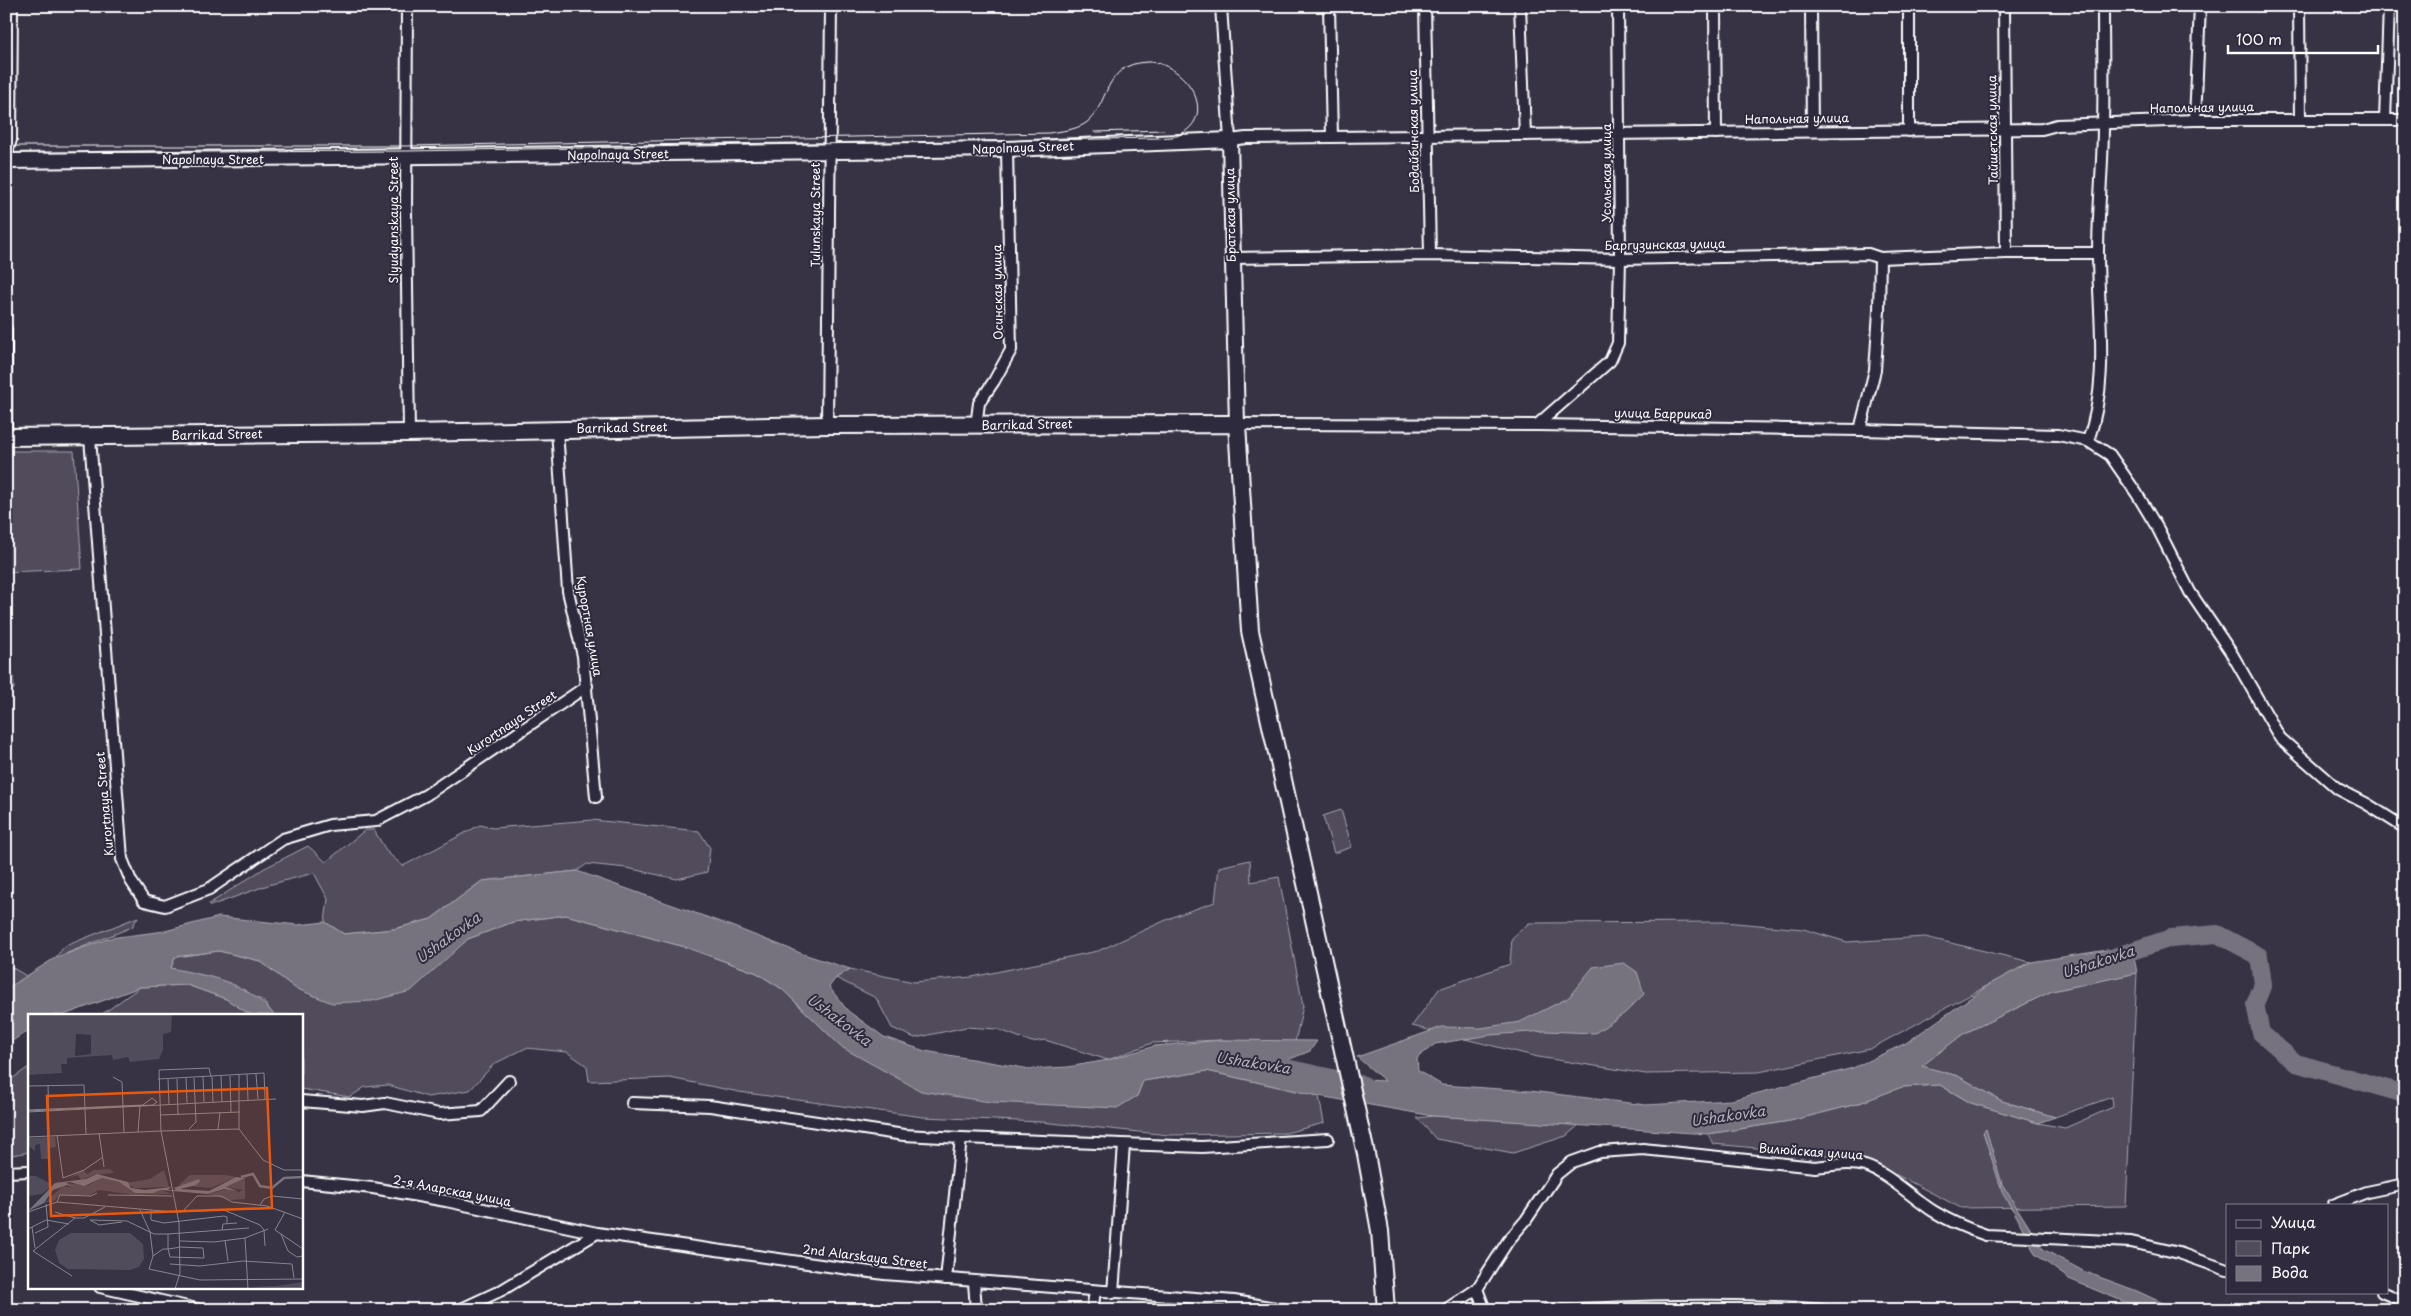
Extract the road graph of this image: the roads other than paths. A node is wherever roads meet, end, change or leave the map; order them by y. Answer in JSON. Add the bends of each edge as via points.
{"nodes":[{"id":1,"x":12,"y":6,"type":"edge"},
{"id":2,"x":407,"y":6,"type":"edge"},
{"id":3,"x":831,"y":6,"type":"edge"},
{"id":4,"x":1221,"y":6,"type":"edge"},
{"id":5,"x":1330,"y":6,"type":"edge"},
{"id":6,"x":1425,"y":6,"type":"edge"},
{"id":7,"x":1520,"y":6,"type":"edge"},
{"id":8,"x":1618,"y":6,"type":"edge"},
{"id":9,"x":1715,"y":6,"type":"edge"},
{"id":10,"x":1811,"y":6,"type":"edge"},
{"id":11,"x":1909,"y":6,"type":"edge"},
{"id":12,"x":2004,"y":6,"type":"edge"},
{"id":13,"x":2103,"y":6,"type":"edge"},
{"id":14,"x":2200,"y":6,"type":"edge"},
{"id":15,"x":2299,"y":6,"type":"edge"},
{"id":16,"x":2389,"y":6,"type":"edge"},
{"id":17,"x":2195,"y":120,"type":"junction"},
{"id":18,"x":2300,"y":120,"type":"junction"},
{"id":19,"x":2385,"y":120,"type":"junction"},
{"id":20,"x":2405,"y":120,"type":"edge"},
{"id":21,"x":2103,"y":123,"type":"junction"},
{"id":22,"x":2006,"y":129,"type":"junction"},
{"id":23,"x":1910,"y":130,"type":"junction"},
{"id":24,"x":1812,"y":132,"type":"junction"},
{"id":25,"x":1716,"y":133,"type":"junction"},
{"id":26,"x":1619,"y":134,"type":"junction"},
{"id":27,"x":1524,"y":135,"type":"junction"},
{"id":28,"x":1426,"y":136,"type":"junction"},
{"id":29,"x":1332,"y":137,"type":"junction"},
{"id":30,"x":1230,"y":140,"type":"junction"},
{"id":31,"x":1007,"y":149,"type":"junction"},
{"id":32,"x":829,"y":151,"type":"junction"},
{"id":33,"x":6,"y":156,"type":"edge"},
{"id":34,"x":406,"y":158,"type":"junction"},
{"id":35,"x":6,"y":162,"type":"edge"},
{"id":36,"x":2006,"y":253,"type":"junction"},
{"id":37,"x":2098,"y":253,"type":"junction"},
{"id":38,"x":1430,"y":255,"type":"junction"},
{"id":39,"x":1232,"y":258,"type":"junction"},
{"id":40,"x":1880,"y":258,"type":"junction"},
{"id":41,"x":1620,"y":259,"type":"junction"},
{"id":42,"x":6,"y":329,"type":"edge"},
{"id":43,"x":1237,"y":424,"type":"junction"},
{"id":44,"x":827,"y":425,"type":"junction"},
{"id":45,"x":1537,"y":425,"type":"junction"},
{"id":46,"x":976,"y":426,"type":"junction"},
{"id":47,"x":556,"y":430,"type":"junction"},
{"id":48,"x":1860,"y":430,"type":"junction"},
{"id":49,"x":409,"y":433,"type":"junction"},
{"id":50,"x":90,"y":436,"type":"junction"},
{"id":51,"x":6,"y":438,"type":"edge"},
{"id":52,"x":2088,"y":441,"type":"junction"},
{"id":53,"x":587,"y":686,"type":"junction"},
{"id":54,"x":596,"y":797,"type":"dead end"},
{"id":55,"x":2405,"y":828,"type":"edge"},
{"id":56,"x":509,"y":1081,"type":"dead end"},
{"id":57,"x":302,"y":1101,"type":"edge"},
{"id":58,"x":632,"y":1103,"type":"dead end"},
{"id":59,"x":961,"y":1138,"type":"junction"},
{"id":60,"x":1328,"y":1140,"type":"dead end"},
{"id":61,"x":1124,"y":1145,"type":"junction"},
{"id":62,"x":28,"y":1170,"type":"edge"},
{"id":63,"x":6,"y":1172,"type":"edge"},
{"id":64,"x":302,"y":1181,"type":"edge"},
{"id":65,"x":2405,"y":1184,"type":"edge"},
{"id":66,"x":2336,"y":1204,"type":"edge"},
{"id":67,"x":597,"y":1233,"type":"junction"},
{"id":68,"x":2226,"y":1270,"type":"edge"},
{"id":69,"x":946,"y":1279,"type":"junction"},
{"id":70,"x":974,"y":1282,"type":"junction"},
{"id":71,"x":104,"y":1288,"type":"edge"},
{"id":72,"x":1477,"y":1289,"type":"junction"},
{"id":73,"x":1095,"y":1292,"type":"junction"},
{"id":74,"x":1113,"y":1293,"type":"junction"},
{"id":75,"x":2387,"y":1294,"type":"edge"},
{"id":76,"x":2405,"y":1302,"type":"edge"},
{"id":77,"x":200,"y":1310,"type":"edge"},
{"id":78,"x":459,"y":1310,"type":"edge"},
{"id":79,"x":976,"y":1310,"type":"edge"},
{"id":80,"x":1092,"y":1310,"type":"edge"},
{"id":81,"x":1288,"y":1310,"type":"edge"},
{"id":82,"x":1386,"y":1310,"type":"edge"},
{"id":83,"x":1445,"y":1310,"type":"edge"},
{"id":84,"x":1485,"y":1310,"type":"edge"},
{"id":85,"x":1547,"y":1310,"type":"edge"},
{"id":86,"x":1822,"y":1310,"type":"edge"}],
"edges":[{"from":1,"to":33,"type":"street","via":[[11,140]]},
{"from":2,"to":34,"type":"street","name":"Slyudyanskaya Street"},
{"from":3,"to":32,"type":"street","name":"Tulunskaya Street"},
{"from":4,"to":30,"type":"street","name":"Братская улица"},
{"from":5,"to":29,"type":"street"},
{"from":6,"to":28,"type":"street","name":"Бодайбинская улица"},
{"from":7,"to":27,"type":"street"},
{"from":8,"to":26,"type":"street","name":"Усольская улица"},
{"from":9,"to":25,"type":"street"},
{"from":10,"to":24,"type":"street"},
{"from":11,"to":23,"type":"street"},
{"from":12,"to":22,"type":"street","name":"Тайшетская улица"},
{"from":13,"to":21,"type":"street"},
{"from":14,"to":17,"type":"street"},
{"from":15,"to":18,"type":"street"},
{"from":16,"to":19,"type":"street"},
{"from":17,"to":18,"type":"street","name":"Напольная улица"},
{"from":17,"to":21,"type":"street","name":"Напольная улица"},
{"from":18,"to":19,"type":"street","name":"Напольная улица"},
{"from":19,"to":20,"type":"street","name":"Напольная улица"},
{"from":21,"to":22,"type":"street","name":"Напольная улица"},
{"from":21,"to":37,"type":"street"},
{"from":22,"to":23,"type":"street","name":"Напольная улица"},
{"from":22,"to":36,"type":"street","name":"Тайшетская улица"},
{"from":23,"to":24,"type":"street","name":"Напольная улица"},
{"from":24,"to":25,"type":"street","name":"Напольная улица"},
{"from":25,"to":26,"type":"street","name":"Напольная улица"},
{"from":26,"to":27,"type":"street","name":"Напольная улица"},
{"from":26,"to":41,"type":"street","name":"Усольская улица"},
{"from":27,"to":28,"type":"street","name":"Напольная улица"},
{"from":28,"to":29,"type":"street","name":"Напольная улица"},
{"from":28,"to":38,"type":"street","name":"Бодайбинская улица"},
{"from":29,"to":30,"type":"street","name":"Напольная улица"},
{"from":30,"to":31,"type":"street","name":"Napolnaya Street"},
{"from":30,"to":39,"type":"street","name":"Братская улица"},
{"from":31,"to":32,"type":"street","name":"Napolnaya Street"},
{"from":31,"to":46,"type":"street","name":"Осинская улица","via":[[1011,350],[979,403]]},
{"from":32,"to":34,"type":"street","name":"Napolnaya Street"},
{"from":32,"to":44,"type":"street","name":"Tulunskaya Street"},
{"from":34,"to":35,"type":"street","name":"Napolnaya Street"},
{"from":34,"to":49,"type":"street","name":"Slyudyanskaya Street"},
{"from":36,"to":37,"type":"street","name":"Баргузинская улица"},
{"from":36,"to":40,"type":"street","name":"Баргузинская улица"},
{"from":37,"to":52,"type":"street","via":[[2102,375]]},
{"from":38,"to":39,"type":"street","name":"Баргузинская улица"},
{"from":38,"to":41,"type":"street","name":"Баргузинская улица"},
{"from":39,"to":43,"type":"street","name":"Братская улица"},
{"from":40,"to":41,"type":"street","name":"Баргузинская улица","via":[[1868,254]]},
{"from":40,"to":48,"type":"street","via":[[1875,370]]},
{"from":41,"to":45,"type":"street","name":"Усольская улица","via":[[1618,343],[1610,361]]},
{"from":42,"to":51,"type":"street"},
{"from":43,"to":45,"type":"street","name":"улица Баррикад"},
{"from":43,"to":46,"type":"main road","name":"Barrikad Street"},
{"from":43,"to":82,"type":"main road","via":[[1250,631],[1366,1154],[1380,1231]]},
{"from":44,"to":46,"type":"main road","name":"Barrikad Street"},
{"from":44,"to":47,"type":"main road","name":"Barrikad Street"},
{"from":45,"to":48,"type":"street","name":"улица Баррикад"},
{"from":47,"to":49,"type":"main road","name":"Barrikad Street"},
{"from":47,"to":53,"type":"street","name":"Курортная улица","via":[[568,591]]},
{"from":48,"to":52,"type":"street","name":"улица Баррикад","via":[[2058,435]]},
{"from":49,"to":50,"type":"main road","name":"Barrikad Street"},
{"from":50,"to":51,"type":"main road","name":"Barrikad Street"},
{"from":50,"to":53,"type":"street","name":"Kurortnaya Street","via":[[122,859],[144,901],[165,906],[209,889],[283,839],[330,825],[376,821],[426,795]]},
{"from":52,"to":55,"type":"street","via":[[2110,456],[2137,494],[2190,592],[2232,654],[2280,738],[2338,789]]},
{"from":53,"to":54,"type":"street","name":"Курортная улица"},
{"from":56,"to":57,"type":"street","via":[[481,1110],[472,1111],[439,1114],[385,1102],[363,1106]]},
{"from":58,"to":59,"type":"street","via":[[710,1106],[904,1135]]},
{"from":59,"to":61,"type":"street"},
{"from":59,"to":69,"type":"street"},
{"from":60,"to":61,"type":"street","via":[[1202,1147]]},
{"from":61,"to":74,"type":"street"},
{"from":62,"to":63,"type":"street"},
{"from":64,"to":67,"type":"street","name":"2-я Аларская улица","via":[[373,1188]]},
{"from":65,"to":66,"type":"street","via":[[2368,1192]]},
{"from":67,"to":69,"type":"street","name":"2nd Alarskaya Street","via":[[884,1274]]},
{"from":67,"to":78,"type":"street","via":[[502,1290]]},
{"from":68,"to":72,"type":"street","name":"Вилюйская улица","via":[[2179,1253],[2131,1242],[1999,1236],[1969,1229],[1934,1212],[1902,1187],[1866,1166],[1836,1164],[1815,1167],[1644,1149],[1600,1152],[1572,1162],[1556,1174]]},
{"from":69,"to":70,"type":"street","name":"2nd Alarskaya Street"},
{"from":70,"to":73,"type":"street","name":"2nd Alarskaya Street"},
{"from":70,"to":79,"type":"street"},
{"from":71,"to":77,"type":"street"},
{"from":72,"to":83,"type":"street"},
{"from":72,"to":84,"type":"street"},
{"from":73,"to":74,"type":"street","name":"2nd Alarskaya Street"},
{"from":73,"to":80,"type":"street"},
{"from":74,"to":81,"type":"street","name":"2nd Alarskaya Street","via":[[1234,1301]]},
{"from":75,"to":76,"type":"street"},
{"from":85,"to":86,"type":"street","via":[[1658,1306]]}]}
